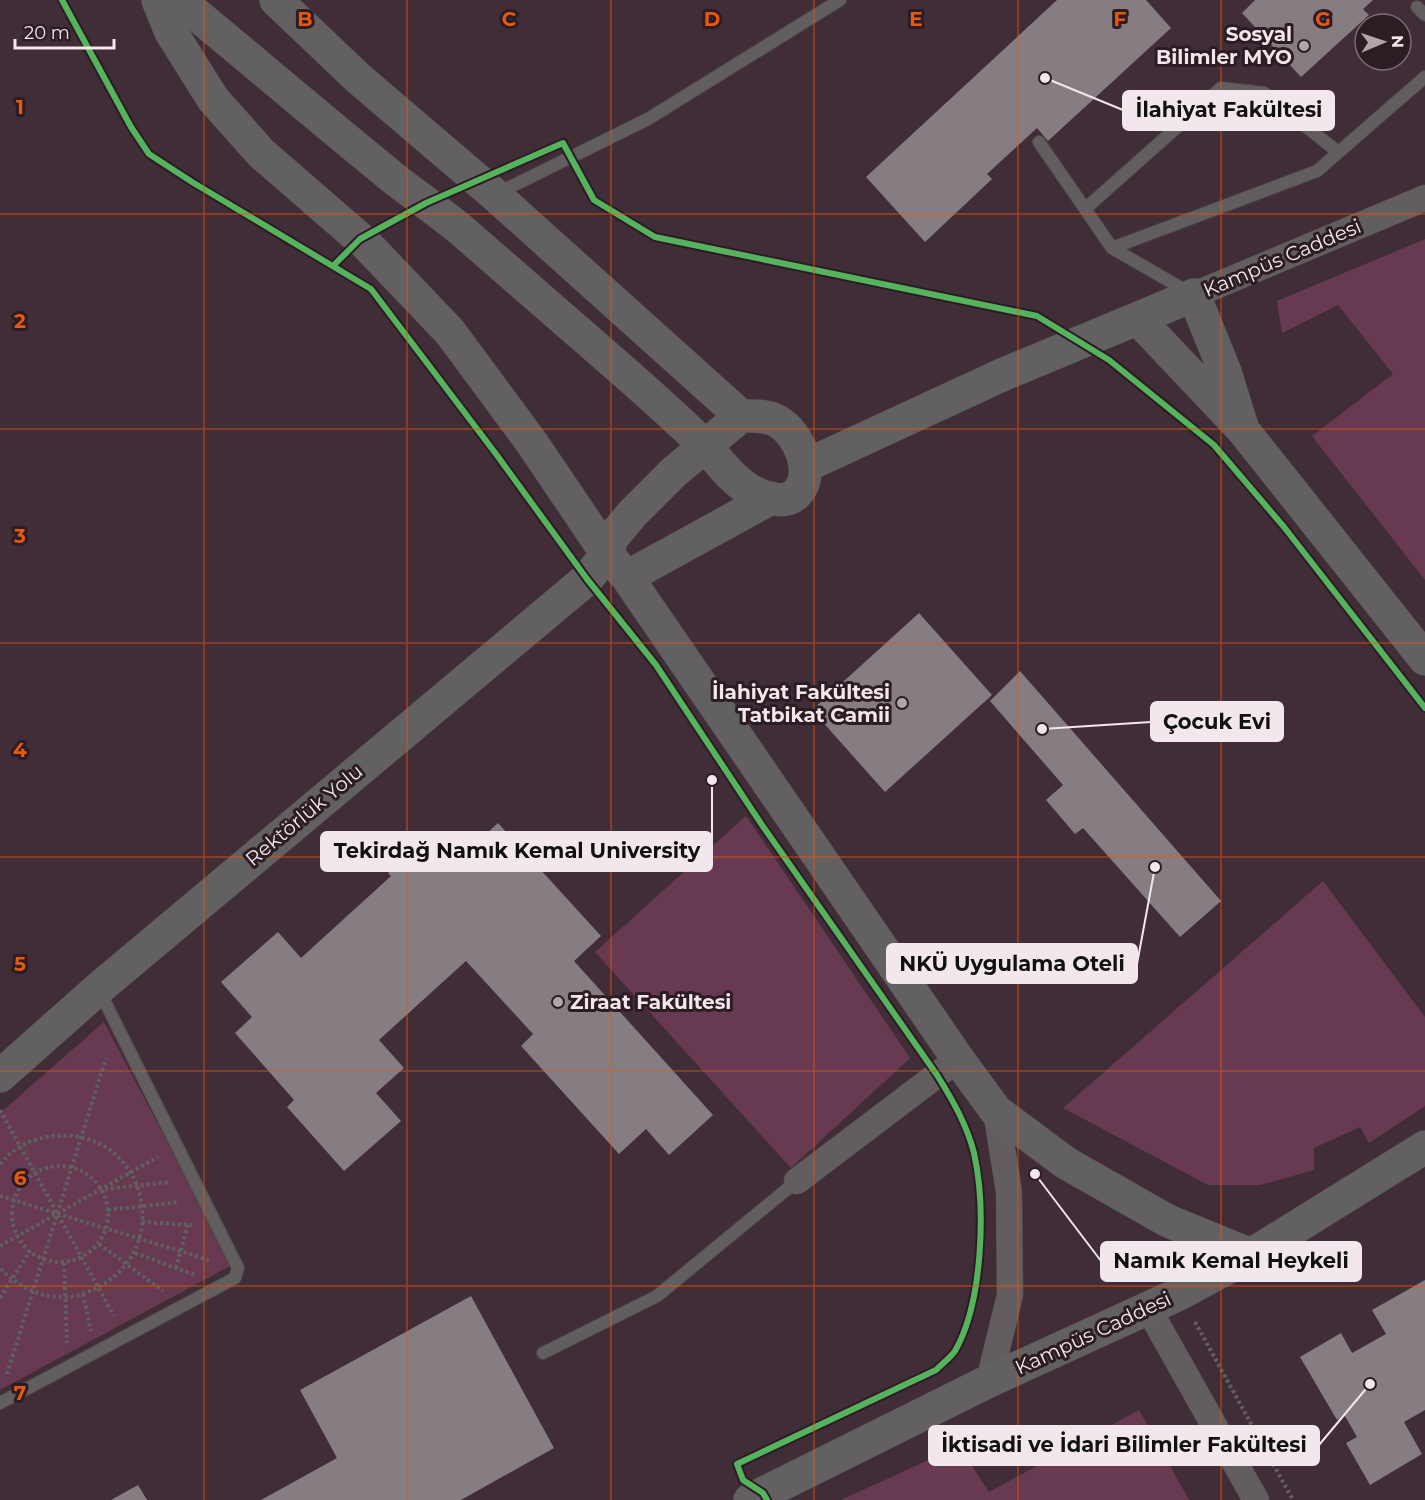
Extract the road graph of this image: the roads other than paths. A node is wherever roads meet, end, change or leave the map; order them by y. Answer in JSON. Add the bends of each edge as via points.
{"nodes":[{"id":1,"x":158,"y":0,"type":"edge"},
{"id":2,"x":179,"y":0,"type":"edge"},
{"id":3,"x":276,"y":0,"type":"edge"},
{"id":4,"x":840,"y":0,"type":"edge"},
{"id":5,"x":1425,"y":77,"type":"edge"},
{"id":6,"x":1039,"y":142,"type":"dead end"},
{"id":7,"x":1338,"y":152,"type":"junction"},
{"id":8,"x":495,"y":195,"type":"junction"},
{"id":9,"x":1425,"y":198,"type":"edge"},
{"id":10,"x":1085,"y":209,"type":"junction"},
{"id":11,"x":1112,"y":248,"type":"junction"},
{"id":12,"x":1194,"y":295,"type":"junction"},
{"id":13,"x":1138,"y":319,"type":"junction"},
{"id":14,"x":741,"y":416,"type":"junction"},
{"id":15,"x":1243,"y":430,"type":"junction"},
{"id":16,"x":705,"y":446,"type":"junction"},
{"id":17,"x":805,"y":465,"type":"junction"},
{"id":18,"x":771,"y":498,"type":"junction"},
{"id":19,"x":617,"y":565,"type":"junction"},
{"id":20,"x":1425,"y":659,"type":"edge"},
{"id":21,"x":98,"y":989,"type":"junction"},
{"id":22,"x":958,"y":1059,"type":"junction"},
{"id":23,"x":0,"y":1076,"type":"edge"},
{"id":24,"x":996,"y":1111,"type":"junction"},
{"id":25,"x":1425,"y":1147,"type":"edge"},
{"id":26,"x":796,"y":1181,"type":"joint"},
{"id":27,"x":1251,"y":1255,"type":"junction"},
{"id":28,"x":1148,"y":1308,"type":"junction"},
{"id":29,"x":543,"y":1353,"type":"dead end"},
{"id":30,"x":989,"y":1381,"type":"junction"},
{"id":31,"x":0,"y":1403,"type":"edge"},
{"id":32,"x":750,"y":1500,"type":"edge"},
{"id":33,"x":1256,"y":1500,"type":"edge"}],
"edges":[{"from":1,"to":19,"type":"street","via":[[171,32],[213,99],[261,153],[366,244],[450,332]]},
{"from":2,"to":16,"type":"street","via":[[459,228]]},
{"from":3,"to":8,"type":"street","via":[[358,78]]},
{"from":4,"to":8,"type":"lane","via":[[648,119]]},
{"from":5,"to":7,"type":"lane"},
{"from":6,"to":10,"type":"lane"},
{"from":7,"to":10,"type":"lane","via":[[1264,93],[1221,88]]},
{"from":7,"to":11,"type":"lane","via":[[1317,171]]},
{"from":8,"to":14,"type":"street"},
{"from":9,"to":12,"type":"street","name":"Kampüs Caddesi"},
{"from":10,"to":11,"type":"lane"},
{"from":11,"to":12,"type":"lane"},
{"from":12,"to":13,"type":"street","name":"Kampüs Caddesi"},
{"from":12,"to":15,"type":"street"},
{"from":13,"to":15,"type":"street"},
{"from":13,"to":17,"type":"street","name":"Kampüs Caddesi","via":[[1004,374]]},
{"from":14,"to":16,"type":"street"},
{"from":14,"to":17,"type":"street","via":[[761,416],[789,430]]},
{"from":15,"to":20,"type":"street"},
{"from":16,"to":18,"type":"street","via":[[742,486]]},
{"from":16,"to":19,"type":"street","via":[[674,472],[612,538]]},
{"from":17,"to":18,"type":"street","via":[[804,480],[796,494],[785,499]]},
{"from":18,"to":19,"type":"street"},
{"from":19,"to":21,"type":"street","name":"Rektörlük Yolu","via":[[586,579]]},
{"from":19,"to":22,"type":"street"},
{"from":21,"to":23,"type":"street","name":"Rektörlük Yolu"},
{"from":21,"to":31,"type":"lane","via":[[238,1268],[235,1278],[224,1285]]},
{"from":22,"to":24,"type":"street"},
{"from":22,"to":26,"type":"street"},
{"from":24,"to":27,"type":"street","via":[[1066,1163],[1168,1221]]},
{"from":24,"to":30,"type":"street","via":[[1009,1192],[1010,1295]]},
{"from":25,"to":27,"type":"street","name":"Kampüs Caddesi"},
{"from":26,"to":29,"type":"lane","via":[[657,1296]]},
{"from":27,"to":28,"type":"street","name":"Kampüs Caddesi"},
{"from":28,"to":30,"type":"street","name":"Kampüs Caddesi"},
{"from":28,"to":33,"type":"street"},
{"from":30,"to":32,"type":"street","name":"Kampüs Caddesi"}]}
